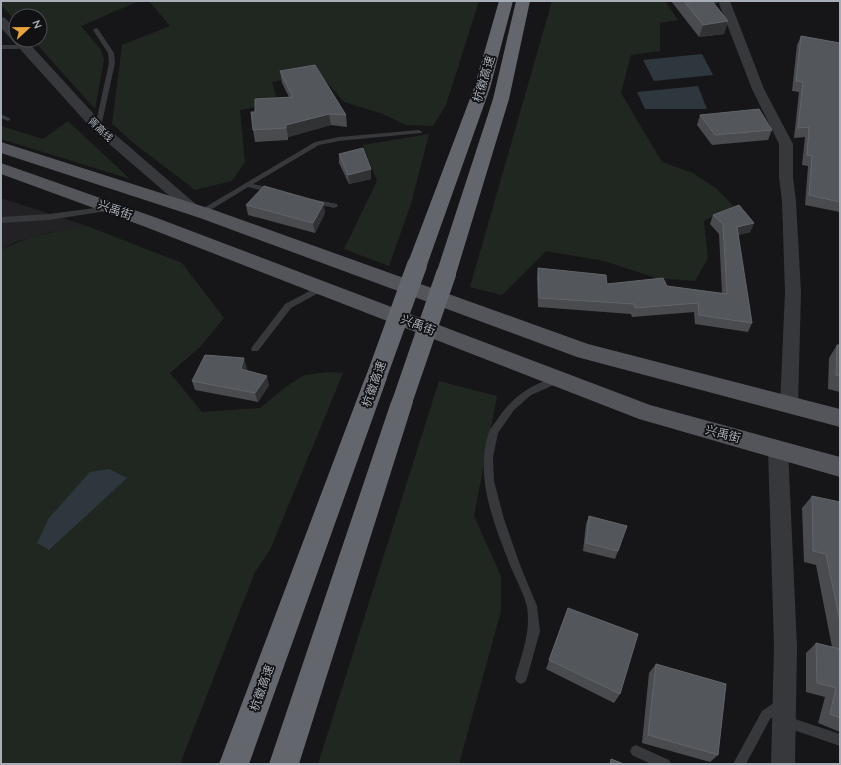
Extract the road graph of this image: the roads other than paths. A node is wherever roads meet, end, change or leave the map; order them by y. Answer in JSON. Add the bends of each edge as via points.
{"nodes":[{"id":1,"x":506,"y":1,"type":"edge"},
{"id":2,"x":523,"y":1,"type":"edge"},
{"id":3,"x":535,"y":1,"type":"edge"},
{"id":4,"x":724,"y":1,"type":"edge"},
{"id":5,"x":1,"y":21,"type":"edge"},
{"id":6,"x":8,"y":30,"type":"edge"},
{"id":7,"x":96,"y":30,"type":"dead end"},
{"id":8,"x":24,"y":48,"type":"edge"},
{"id":9,"x":501,"y":99,"type":"junction"},
{"id":10,"x":98,"y":127,"type":"junction"},
{"id":11,"x":419,"y":132,"type":"dead end"},
{"id":12,"x":1,"y":147,"type":"edge"},
{"id":13,"x":1,"y":168,"type":"edge"},
{"id":14,"x":248,"y":185,"type":"junction"},
{"id":15,"x":284,"y":194,"type":"edge"},
{"id":16,"x":305,"y":199,"type":"edge"},
{"id":17,"x":334,"y":206,"type":"dead end"},
{"id":18,"x":110,"y":208,"type":"junction"},
{"id":19,"x":197,"y":211,"type":"junction"},
{"id":20,"x":1,"y":220,"type":"edge"},
{"id":21,"x":321,"y":288,"type":"junction"},
{"id":22,"x":255,"y":349,"type":"dead end"},
{"id":23,"x":560,"y":379,"type":"junction"},
{"id":24,"x":789,"y":405,"type":"junction"},
{"id":25,"x":840,"y":418,"type":"edge"},
{"id":26,"x":778,"y":449,"type":"junction"},
{"id":27,"x":840,"y":467,"type":"edge"},
{"id":28,"x":521,"y":678,"type":"dead end"},
{"id":29,"x":786,"y":711,"type":"junction"},
{"id":30,"x":840,"y":740,"type":"edge"},
{"id":31,"x":636,"y":752,"type":"dead end"},
{"id":32,"x":234,"y":764,"type":"edge"},
{"id":33,"x":284,"y":764,"type":"edge"},
{"id":34,"x":665,"y":764,"type":"edge"},
{"id":35,"x":739,"y":764,"type":"edge"},
{"id":36,"x":783,"y":764,"type":"edge"}],
"edges":[{"from":1,"to":32,"type":"highway","name":"杭徽高速","bridge":true,"via":[[482,88]]},
{"from":2,"to":9,"type":"highway","name":"杭徽高速"},
{"from":3,"to":9,"type":"highway","via":[[518,62]]},
{"from":4,"to":24,"type":"street","via":[[758,89],[786,144],[793,292]]},
{"from":5,"to":6,"type":"street","name":"胥高线"},
{"from":7,"to":10,"type":"lane","via":[[111,53],[112,63]]},
{"from":8,"to":10,"type":"street","name":"胥高线"},
{"from":9,"to":33,"type":"highway","name":"杭徽高速","bridge":true,"via":[[446,274]]},
{"from":10,"to":19,"type":"street","name":"胥高线"},
{"from":11,"to":14,"type":"lane","via":[[317,143]]},
{"from":12,"to":19,"type":"main road","name":"兴禹街"},
{"from":13,"to":18,"type":"main road","name":"兴禹街"},
{"from":14,"to":15,"type":"lane"},
{"from":14,"to":19,"type":"lane"},
{"from":16,"to":17,"type":"lane"},
{"from":18,"to":20,"type":"lane","via":[[49,217]]},
{"from":18,"to":21,"type":"main road","name":"兴禹街"},
{"from":19,"to":24,"type":"main road","name":"兴禹街","via":[[585,351]]},
{"from":21,"to":22,"type":"lane","via":[[288,306]]},
{"from":21,"to":23,"type":"main road","name":"兴禹街"},
{"from":23,"to":26,"type":"main road","name":"兴禹街","via":[[647,413]]},
{"from":23,"to":28,"type":"lane","via":[[528,392],[511,407],[494,432],[488,457],[488,481],[499,519],[532,606],[534,632]]},
{"from":24,"to":25,"type":"main road","name":"兴禹街"},
{"from":26,"to":27,"type":"main road","name":"兴禹街"},
{"from":26,"to":29,"type":"street"},
{"from":29,"to":30,"type":"lane"},
{"from":29,"to":35,"type":"lane","via":[[766,715]]},
{"from":29,"to":36,"type":"street"},
{"from":31,"to":34,"type":"lane"}]}
